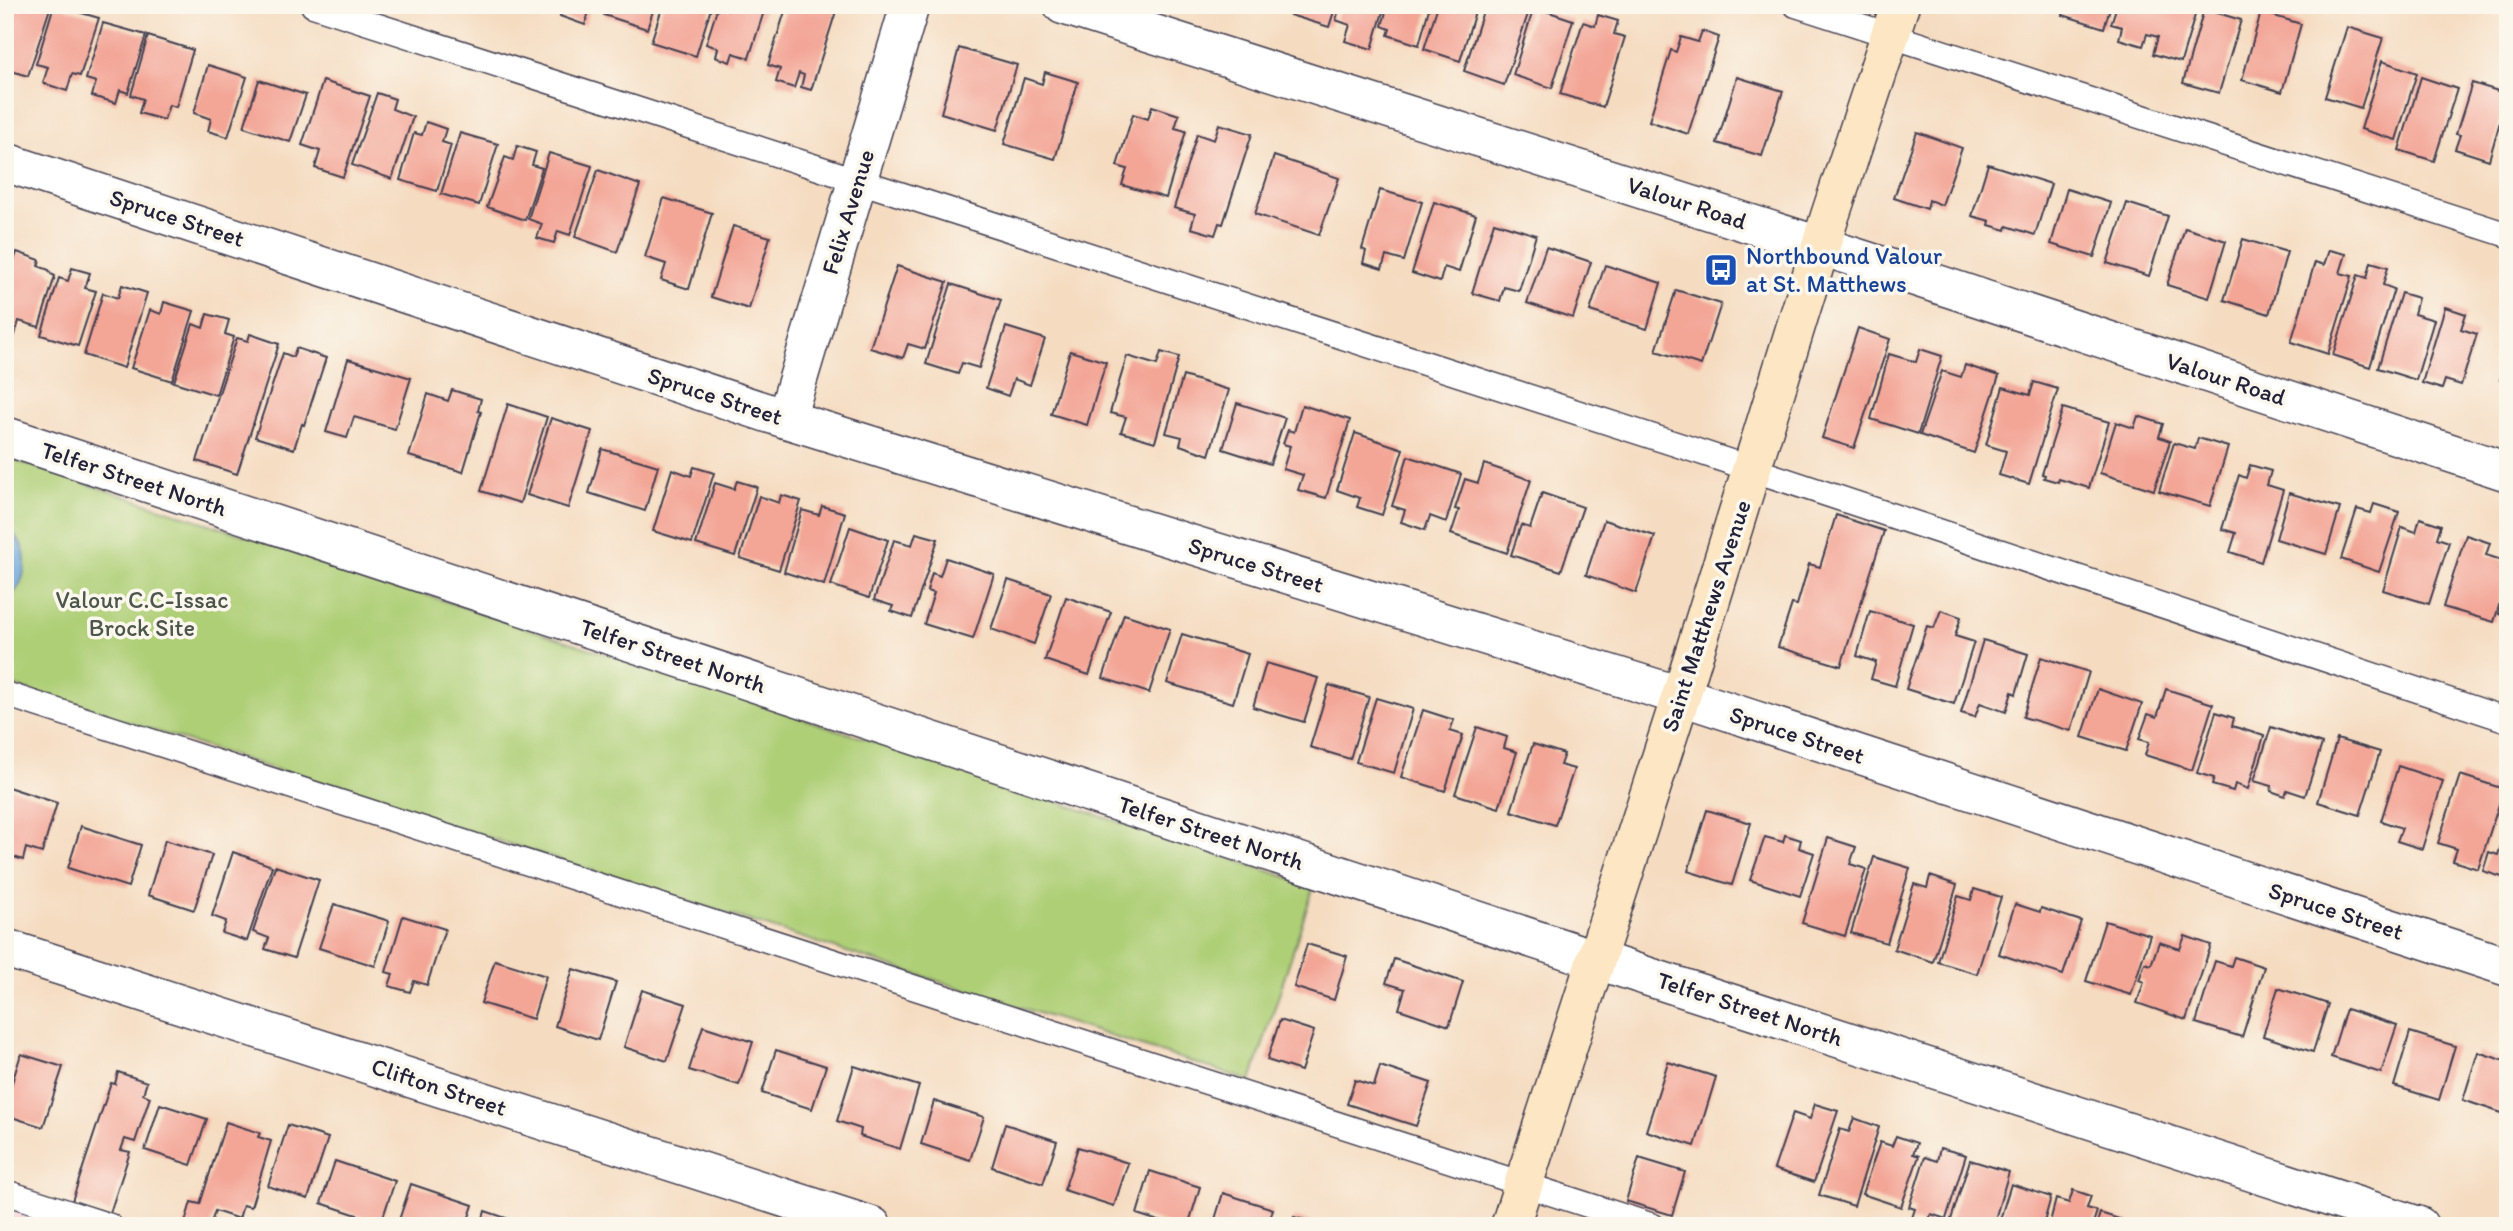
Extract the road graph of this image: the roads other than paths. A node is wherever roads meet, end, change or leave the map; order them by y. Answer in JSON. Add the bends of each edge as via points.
{"nodes":[{"id":1,"x":313,"y":5,"type":"edge"},
{"id":2,"x":910,"y":5,"type":"edge"},
{"id":3,"x":1063,"y":5,"type":"edge"},
{"id":4,"x":1796,"y":5,"type":"edge"},
{"id":5,"x":1895,"y":21,"type":"edge"},
{"id":6,"x":5,"y":162,"type":"edge"},
{"id":7,"x":856,"y":181,"type":"junction"},
{"id":8,"x":2508,"y":235,"type":"edge"},
{"id":9,"x":1821,"y":246,"type":"junction"},
{"id":10,"x":786,"y":419,"type":"junction"},
{"id":11,"x":5,"y":436,"type":"edge"},
{"id":12,"x":1752,"y":469,"type":"junction"},
{"id":13,"x":2508,"y":472,"type":"edge"},
{"id":14,"x":5,"y":694,"type":"edge"},
{"id":15,"x":1681,"y":696,"type":"junction"},
{"id":16,"x":2508,"y":720,"type":"edge"},
{"id":17,"x":5,"y":948,"type":"edge"},
{"id":18,"x":1595,"y":959,"type":"junction"},
{"id":19,"x":2508,"y":967,"type":"edge"},
{"id":20,"x":1523,"y":1184,"type":"junction"},
{"id":21,"x":5,"y":1192,"type":"edge"},
{"id":22,"x":110,"y":1226,"type":"edge"},
{"id":23,"x":872,"y":1226,"type":"edge"},
{"id":24,"x":1510,"y":1226,"type":"edge"},
{"id":25,"x":1653,"y":1226,"type":"edge"},
{"id":26,"x":2419,"y":1226,"type":"edge"}],
"edges":[{"from":1,"to":7,"type":"lane"},
{"from":2,"to":7,"type":"street","name":"Felix Avenue"},
{"from":3,"to":9,"type":"street","name":"Valour Road"},
{"from":4,"to":5,"type":"lane"},
{"from":5,"to":8,"type":"lane"},
{"from":5,"to":9,"type":"street","name":"Saint Matthews Avenue"},
{"from":6,"to":10,"type":"street","name":"Spruce Street"},
{"from":7,"to":10,"type":"street","name":"Felix Avenue"},
{"from":7,"to":12,"type":"lane"},
{"from":9,"to":12,"type":"street","name":"Saint Matthews Avenue"},
{"from":9,"to":13,"type":"street","name":"Valour Road"},
{"from":10,"to":15,"type":"street","name":"Spruce Street"},
{"from":11,"to":18,"type":"street","name":"Telfer Street North"},
{"from":12,"to":15,"type":"street","name":"Saint Matthews Avenue"},
{"from":12,"to":16,"type":"lane"},
{"from":14,"to":20,"type":"lane"},
{"from":15,"to":18,"type":"street","name":"Saint Matthews Avenue"},
{"from":15,"to":19,"type":"street","name":"Spruce Street"},
{"from":17,"to":23,"type":"street","name":"Clifton Street"},
{"from":18,"to":20,"type":"street","name":"Saint Matthews Avenue"},
{"from":18,"to":26,"type":"street","name":"Telfer Street North"},
{"from":20,"to":24,"type":"street","name":"Saint Matthews Avenue"},
{"from":20,"to":25,"type":"lane"},
{"from":21,"to":22,"type":"lane"}]}
